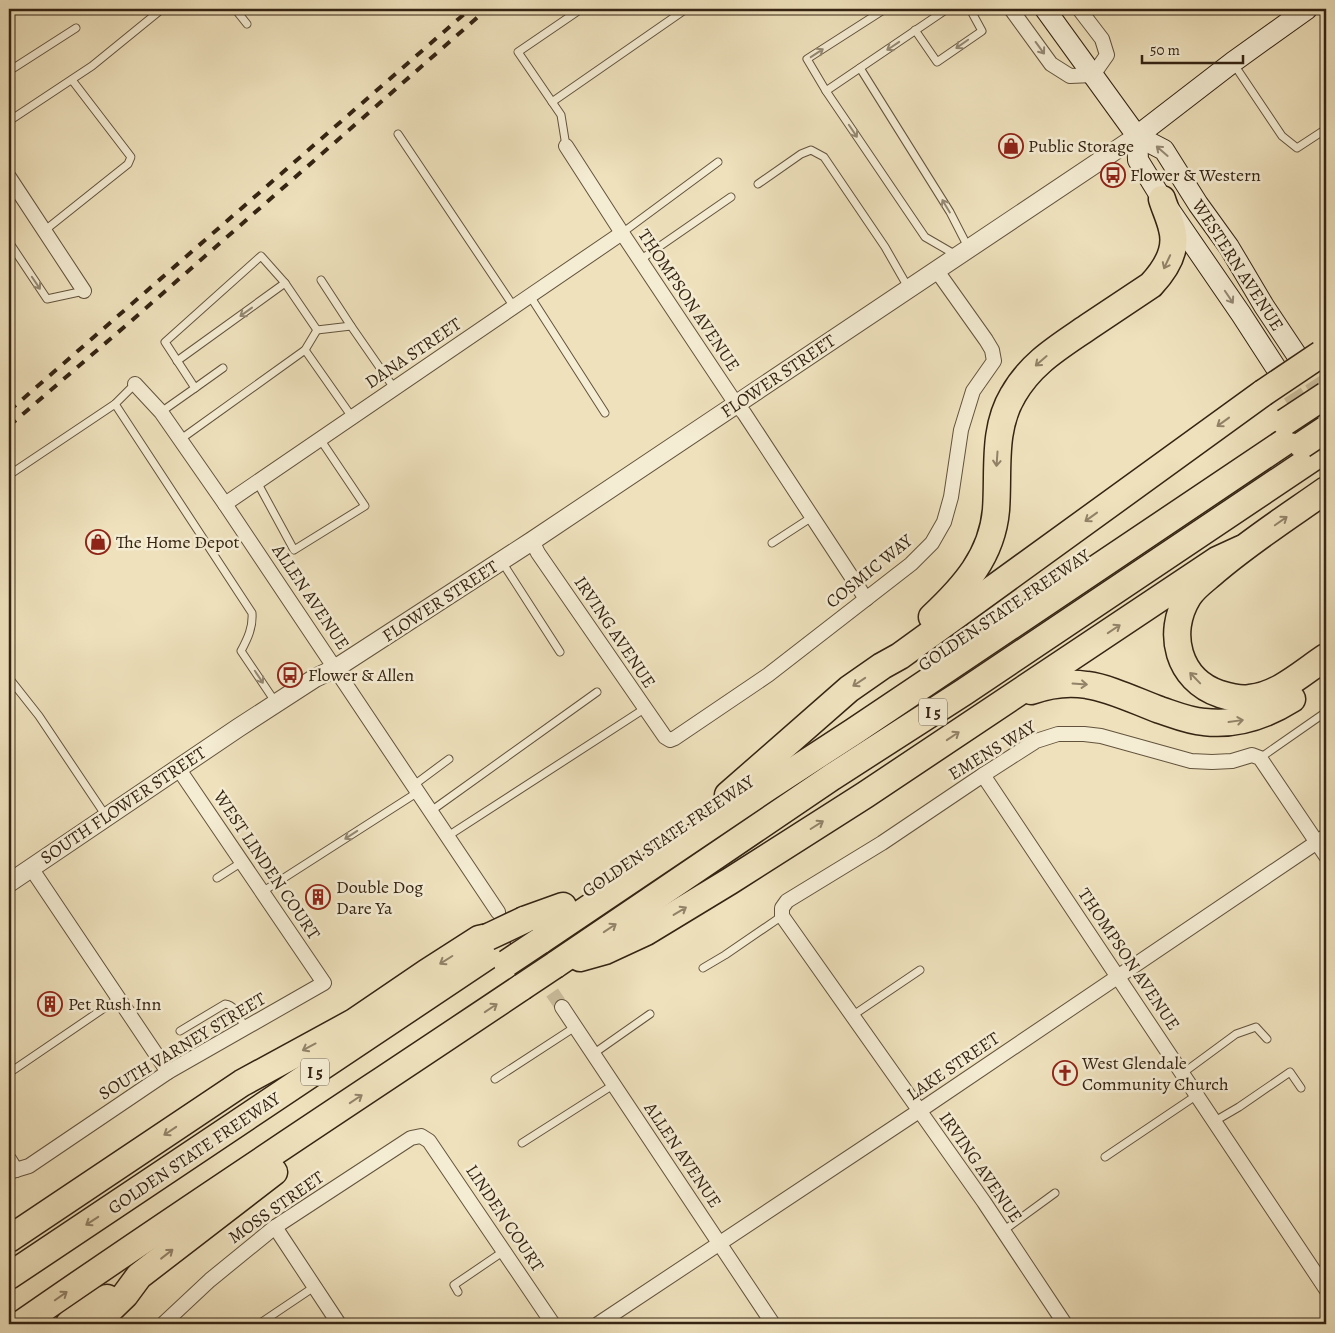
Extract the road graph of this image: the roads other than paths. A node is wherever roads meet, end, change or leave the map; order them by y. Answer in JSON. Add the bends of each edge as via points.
{"nodes":[{"id":1,"x":235,"y":9,"type":"edge"},
{"id":2,"x":581,"y":9,"type":"edge"},
{"id":3,"x":686,"y":9,"type":"edge"},
{"id":4,"x":885,"y":9,"type":"edge"},
{"id":5,"x":948,"y":9,"type":"edge"},
{"id":6,"x":970,"y":9,"type":"edge"},
{"id":7,"x":1011,"y":9,"type":"edge"},
{"id":8,"x":1045,"y":9,"type":"edge"},
{"id":9,"x":1079,"y":9,"type":"edge"},
{"id":10,"x":1306,"y":9,"type":"edge"},
{"id":11,"x":158,"y":10,"type":"edge"},
{"id":12,"x":247,"y":24,"type":"dead end"},
{"id":13,"x":76,"y":28,"type":"dead end"},
{"id":14,"x":916,"y":30,"type":"junction"},
{"id":15,"x":1233,"y":62,"type":"junction"},
{"id":16,"x":860,"y":68,"type":"junction"},
{"id":17,"x":9,"y":71,"type":"edge"},
{"id":18,"x":1093,"y":75,"type":"junction"},
{"id":19,"x":72,"y":80,"type":"junction"},
{"id":20,"x":826,"y":90,"type":"junction"},
{"id":21,"x":552,"y":102,"type":"junction"},
{"id":22,"x":9,"y":121,"type":"edge"},
{"id":23,"x":1326,"y":130,"type":"edge"},
{"id":24,"x":398,"y":134,"type":"dead end"},
{"id":25,"x":1137,"y":136,"type":"junction"},
{"id":26,"x":566,"y":146,"type":"joint"},
{"id":27,"x":718,"y":162,"type":"dead end"},
{"id":28,"x":9,"y":177,"type":"edge"},
{"id":29,"x":758,"y":184,"type":"dead end"},
{"id":30,"x":730,"y":197,"type":"dead end"},
{"id":31,"x":1162,"y":199,"type":"junction"},
{"id":32,"x":44,"y":231,"type":"junction"},
{"id":33,"x":622,"y":233,"type":"junction"},
{"id":34,"x":9,"y":242,"type":"edge"},
{"id":35,"x":963,"y":253,"type":"junction"},
{"id":36,"x":640,"y":260,"type":"junction"},
{"id":37,"x":937,"y":270,"type":"junction"},
{"id":38,"x":321,"y":280,"type":"dead end"},
{"id":39,"x":285,"y":283,"type":"junction"},
{"id":40,"x":910,"y":289,"type":"junction"},
{"id":41,"x":84,"y":291,"type":"joint"},
{"id":42,"x":530,"y":296,"type":"junction"},
{"id":43,"x":514,"y":307,"type":"junction"},
{"id":44,"x":351,"y":326,"type":"junction"},
{"id":45,"x":317,"y":330,"type":"junction"},
{"id":46,"x":305,"y":350,"type":"junction"},
{"id":47,"x":1314,"y":352,"type":"edge"},
{"id":48,"x":177,"y":361,"type":"junction"},
{"id":49,"x":223,"y":368,"type":"dead end"},
{"id":50,"x":1276,"y":368,"type":"tunnel mouth"},
{"id":51,"x":134,"y":384,"type":"joint"},
{"id":52,"x":196,"y":388,"type":"junction"},
{"id":53,"x":394,"y":388,"type":"junction"},
{"id":54,"x":1326,"y":395,"type":"edge"},
{"id":55,"x":115,"y":404,"type":"junction"},
{"id":56,"x":736,"y":404,"type":"junction"},
{"id":57,"x":161,"y":412,"type":"junction"},
{"id":58,"x":605,"y":413,"type":"dead end"},
{"id":59,"x":1326,"y":414,"type":"edge"},
{"id":60,"x":352,"y":417,"type":"junction"},
{"id":61,"x":1326,"y":429,"type":"edge"},
{"id":62,"x":181,"y":439,"type":"junction"},
{"id":63,"x":320,"y":439,"type":"junction"},
{"id":64,"x":1304,"y":442,"type":"edge"},
{"id":65,"x":9,"y":475,"type":"edge"},
{"id":66,"x":257,"y":482,"type":"junction"},
{"id":67,"x":1326,"y":490,"type":"edge"},
{"id":68,"x":226,"y":504,"type":"junction"},
{"id":69,"x":812,"y":517,"type":"junction"},
{"id":70,"x":532,"y":541,"type":"junction"},
{"id":71,"x":772,"y":544,"type":"dead end"},
{"id":72,"x":1241,"y":549,"type":"junction"},
{"id":73,"x":501,"y":561,"type":"junction"},
{"id":74,"x":866,"y":600,"type":"junction"},
{"id":75,"x":560,"y":652,"type":"dead end"},
{"id":76,"x":1326,"y":656,"type":"edge"},
{"id":77,"x":882,"y":666,"type":"junction"},
{"id":78,"x":336,"y":668,"type":"junction"},
{"id":79,"x":1326,"y":676,"type":"edge"},
{"id":80,"x":9,"y":678,"type":"edge"},
{"id":81,"x":598,"y":692,"type":"dead end"},
{"id":82,"x":276,"y":703,"type":"junction"},
{"id":83,"x":1000,"y":705,"type":"junction"},
{"id":84,"x":644,"y":708,"type":"junction"},
{"id":85,"x":1326,"y":712,"type":"edge"},
{"id":86,"x":238,"y":728,"type":"joint"},
{"id":87,"x":670,"y":740,"type":"joint"},
{"id":88,"x":1260,"y":758,"type":"junction"},
{"id":89,"x":449,"y":759,"type":"dead end"},
{"id":90,"x":178,"y":768,"type":"junction"},
{"id":91,"x":983,"y":775,"type":"junction"},
{"id":92,"x":416,"y":788,"type":"junction"},
{"id":93,"x":728,"y":794,"type":"junction"},
{"id":94,"x":431,"y":811,"type":"junction"},
{"id":95,"x":106,"y":817,"type":"junction"},
{"id":96,"x":448,"y":836,"type":"junction"},
{"id":97,"x":1322,"y":839,"type":"edge"},
{"id":98,"x":1326,"y":856,"type":"edge"},
{"id":99,"x":242,"y":862,"type":"junction"},
{"id":100,"x":31,"y":868,"type":"junction"},
{"id":101,"x":217,"y":878,"type":"dead end"},
{"id":102,"x":9,"y":883,"type":"edge"},
{"id":103,"x":267,"y":889,"type":"junction"},
{"id":104,"x":498,"y":912,"type":"tunnel mouth"},
{"id":105,"x":782,"y":912,"type":"junction"},
{"id":106,"x":539,"y":941,"type":"junction"},
{"id":107,"x":505,"y":961,"type":"junction"},
{"id":108,"x":702,"y":968,"type":"dead end"},
{"id":109,"x":920,"y":970,"type":"dead end"},
{"id":110,"x":1118,"y":977,"type":"junction"},
{"id":111,"x":324,"y":984,"type":"joint"},
{"id":112,"x":119,"y":998,"type":"junction"},
{"id":113,"x":562,"y":1007,"type":"tunnel mouth"},
{"id":114,"x":650,"y":1014,"type":"dead end"},
{"id":115,"x":852,"y":1016,"type":"junction"},
{"id":116,"x":575,"y":1027,"type":"junction"},
{"id":117,"x":245,"y":1028,"type":"junction"},
{"id":118,"x":180,"y":1031,"type":"dead end"},
{"id":119,"x":1267,"y":1039,"type":"dead end"},
{"id":120,"x":593,"y":1054,"type":"junction"},
{"id":121,"x":168,"y":1072,"type":"junction"},
{"id":122,"x":9,"y":1073,"type":"edge"},
{"id":123,"x":1183,"y":1073,"type":"junction"},
{"id":124,"x":495,"y":1079,"type":"dead end"},
{"id":125,"x":613,"y":1085,"type":"junction"},
{"id":126,"x":1301,"y":1088,"type":"dead end"},
{"id":127,"x":1198,"y":1095,"type":"junction"},
{"id":128,"x":919,"y":1111,"type":"junction"},
{"id":129,"x":1215,"y":1121,"type":"junction"},
{"id":130,"x":316,"y":1126,"type":"junction"},
{"id":131,"x":421,"y":1136,"type":"joint"},
{"id":132,"x":522,"y":1143,"type":"dead end"},
{"id":133,"x":1105,"y":1157,"type":"dead end"},
{"id":134,"x":11,"y":1167,"type":"edge"},
{"id":135,"x":1055,"y":1193,"type":"dead end"},
{"id":136,"x":44,"y":1216,"type":"junction"},
{"id":137,"x":9,"y":1225,"type":"edge"},
{"id":138,"x":275,"y":1227,"type":"junction"},
{"id":139,"x":1003,"y":1231,"type":"junction"},
{"id":140,"x":9,"y":1239,"type":"edge"},
{"id":141,"x":719,"y":1243,"type":"junction"},
{"id":142,"x":134,"y":1245,"type":"junction"},
{"id":143,"x":504,"y":1250,"type":"junction"},
{"id":144,"x":9,"y":1276,"type":"edge"},
{"id":145,"x":139,"y":1276,"type":"junction"},
{"id":146,"x":314,"y":1287,"type":"junction"},
{"id":147,"x":1326,"y":1289,"type":"edge"},
{"id":148,"x":458,"y":1292,"type":"dead end"},
{"id":149,"x":21,"y":1324,"type":"edge"},
{"id":150,"x":69,"y":1324,"type":"edge"},
{"id":151,"x":94,"y":1324,"type":"edge"},
{"id":152,"x":163,"y":1324,"type":"edge"},
{"id":153,"x":259,"y":1324,"type":"edge"},
{"id":154,"x":339,"y":1324,"type":"edge"},
{"id":155,"x":553,"y":1324,"type":"edge"},
{"id":156,"x":598,"y":1324,"type":"edge"},
{"id":157,"x":773,"y":1324,"type":"edge"},
{"id":158,"x":1065,"y":1324,"type":"edge"}],
"edges":[{"from":1,"to":12,"type":"lane"},
{"from":2,"to":21,"type":"lane","via":[[518,52]]},
{"from":3,"to":21,"type":"lane"},
{"from":20,"to":4,"type":"lane","one_way":true,"via":[[807,59]]},
{"from":5,"to":14,"type":"lane"},
{"from":6,"to":14,"type":"lane","one_way":true,"via":[[982,30],[937,62]]},
{"from":7,"to":18,"type":"street","one_way":true,"via":[[1051,64],[1070,76]]},
{"from":8,"to":18,"type":"main road","name":"WESTERN AVENUE"},
{"from":9,"to":18,"type":"street","via":[[1102,39],[1106,55]]},
{"from":10,"to":15,"type":"main road","name":"FLOWER STREET"},
{"from":11,"to":19,"type":"lane"},
{"from":13,"to":17,"type":"lane"},
{"from":14,"to":16,"type":"lane","one_way":true},
{"from":15,"to":23,"type":"lane","via":[[1282,136],[1297,148]]},
{"from":15,"to":25,"type":"main road","name":"FLOWER STREET"},
{"from":16,"to":20,"type":"lane"},
{"from":35,"to":16,"type":"lane","one_way":true,"via":[[950,212]]},
{"from":18,"to":25,"type":"main road","name":"WESTERN AVENUE"},
{"from":19,"to":22,"type":"lane"},
{"from":19,"to":32,"type":"lane","via":[[130,157],[128,164]]},
{"from":20,"to":35,"type":"lane","one_way":true,"via":[[925,237]]},
{"from":21,"to":26,"type":"lane","via":[[561,114]]},
{"from":24,"to":43,"type":"lane"},
{"from":25,"to":31,"type":"main road","name":"WESTERN AVENUE","via":[[1138,160]]},
{"from":25,"to":35,"type":"street","name":"FLOWER STREET"},
{"from":47,"to":25,"type":"main road","name":"WESTERN AVENUE","one_way":true,"via":[[1264,306],[1164,150]]},
{"from":26,"to":33,"type":"street","name":"THOMPSON AVENUE"},
{"from":27,"to":33,"type":"lane"},
{"from":28,"to":32,"type":"street"},
{"from":29,"to":40,"type":"lane","via":[[811,150],[824,157]]},
{"from":30,"to":36,"type":"lane"},
{"from":31,"to":50,"type":"main road","name":"WESTERN AVENUE","one_way":true},
{"from":31,"to":77,"type":"highway","one_way":true,"via":[[1173,231],[1173,247],[1162,272],[1151,285],[1056,348],[1022,380],[1005,411],[998,436],[996,510],[983,557],[965,583]]},
{"from":32,"to":41,"type":"street"},
{"from":33,"to":36,"type":"street","name":"THOMPSON AVENUE"},
{"from":33,"to":42,"type":"street","name":"DANA STREET"},
{"from":34,"to":41,"type":"lane","one_way":true,"via":[[47,299]]},
{"from":35,"to":37,"type":"street","name":"FLOWER STREET"},
{"from":36,"to":56,"type":"street","name":"THOMPSON AVENUE"},
{"from":37,"to":40,"type":"street","name":"FLOWER STREET"},
{"from":37,"to":74,"type":"street","name":"COSMIC WAY","via":[[986,340],[994,361],[973,391],[961,430],[944,522],[932,543]]},
{"from":38,"to":44,"type":"lane"},
{"from":39,"to":45,"type":"lane"},
{"from":39,"to":48,"type":"lane","one_way":true},
{"from":39,"to":48,"type":"lane","via":[[261,256],[165,342]]},
{"from":40,"to":56,"type":"street","name":"FLOWER STREET"},
{"from":42,"to":43,"type":"street","name":"DANA STREET"},
{"from":42,"to":58,"type":"lane"},
{"from":43,"to":53,"type":"street","name":"DANA STREET"},
{"from":44,"to":45,"type":"lane"},
{"from":44,"to":53,"type":"lane"},
{"from":45,"to":46,"type":"lane"},
{"from":46,"to":60,"type":"lane"},
{"from":46,"to":62,"type":"lane"},
{"from":47,"to":77,"type":"highway","one_way":true,"bridge":true,"via":[[1262,393]]},
{"from":48,"to":52,"type":"lane"},
{"from":49,"to":52,"type":"lane"},
{"from":51,"to":55,"type":"lane"},
{"from":51,"to":57,"type":"street","name":"ALLEN AVENUE"},
{"from":52,"to":57,"type":"lane"},
{"from":53,"to":60,"type":"street","name":"DANA STREET"},
{"from":54,"to":64,"type":"highway","name":"GOLDEN STATE FREEWAY","number":"I 5","bridge":true},
{"from":55,"to":65,"type":"lane"},
{"from":55,"to":82,"type":"lane","one_way":true,"via":[[252,613],[249,635],[241,652]]},
{"from":56,"to":69,"type":"street","name":"THOMPSON AVENUE"},
{"from":56,"to":70,"type":"street","name":"FLOWER STREET"},
{"from":57,"to":62,"type":"street","name":"ALLEN AVENUE"},
{"from":59,"to":64,"type":"highway"},
{"from":60,"to":63,"type":"street","name":"DANA STREET"},
{"from":61,"to":64,"type":"highway","bridge":true},
{"from":62,"to":68,"type":"street","name":"ALLEN AVENUE"},
{"from":63,"to":66,"type":"street","name":"DANA STREET"},
{"from":63,"to":66,"type":"lane","via":[[365,506],[294,550]]},
{"from":64,"to":93,"type":"highway","name":"GOLDEN STATE FREEWAY","number":"I 5"},
{"from":64,"to":106,"type":"highway","name":"GOLDEN STATE FREEWAY","number":"I 5","via":[[964,692],[832,777]]},
{"from":66,"to":68,"type":"street","name":"DANA STREET"},
{"from":72,"to":67,"type":"highway","one_way":true},
{"from":68,"to":78,"type":"street","name":"ALLEN AVENUE"},
{"from":69,"to":71,"type":"lane"},
{"from":69,"to":74,"type":"street","name":"THOMPSON AVENUE"},
{"from":70,"to":73,"type":"street","name":"FLOWER STREET"},
{"from":70,"to":84,"type":"street","name":"IRVING AVENUE"},
{"from":76,"to":72,"type":"highway","one_way":true,"via":[[1277,690],[1248,699],[1215,692],[1192,675],[1179,653],[1177,627],[1181,611],[1189,595]]},
{"from":83,"to":72,"type":"highway","one_way":true,"via":[[1217,560]]},
{"from":73,"to":75,"type":"lane"},
{"from":73,"to":78,"type":"street","name":"FLOWER STREET"},
{"from":74,"to":87,"type":"street","name":"COSMIC WAY","via":[[768,675]]},
{"from":77,"to":93,"type":"highway","one_way":true,"via":[[849,689]]},
{"from":78,"to":82,"type":"street","name":"FLOWER STREET"},
{"from":78,"to":92,"type":"street","name":"ALLEN AVENUE"},
{"from":83,"to":79,"type":"highway","one_way":true,"via":[[1039,688],[1087,684],[1192,720],[1229,722],[1254,718],[1276,709]]},
{"from":80,"to":95,"type":"lane","via":[[39,716]]},
{"from":81,"to":94,"type":"lane"},
{"from":82,"to":86,"type":"street","name":"FLOWER STREET"},
{"from":106,"to":83,"type":"highway","one_way":true,"via":[[605,951],[646,932],[865,795]]},
{"from":84,"to":87,"type":"street","name":"IRVING AVENUE"},
{"from":84,"to":96,"type":"lane"},
{"from":85,"to":88,"type":"lane"},
{"from":86,"to":90,"type":"street","name":"SOUTH FLOWER STREET"},
{"from":88,"to":91,"type":"street","name":"EMENS WAY","via":[[1252,755],[1232,761],[1191,761],[1101,736],[1058,734],[1036,741]]},
{"from":88,"to":97,"type":"street"},
{"from":89,"to":92,"type":"lane"},
{"from":90,"to":95,"type":"street","name":"SOUTH FLOWER STREET"},
{"from":90,"to":99,"type":"street","name":"WEST LINDEN COURT"},
{"from":91,"to":105,"type":"street","name":"EMENS WAY","via":[[882,843],[787,901]]},
{"from":91,"to":110,"type":"street","name":"THOMPSON AVENUE"},
{"from":92,"to":94,"type":"street","name":"ALLEN AVENUE"},
{"from":92,"to":103,"type":"lane","one_way":true,"via":[[392,809]]},
{"from":93,"to":106,"type":"highway","name":"GOLDEN STATE FREEWAY","number":"I 5","via":[[563,906]]},
{"from":94,"to":96,"type":"street","name":"ALLEN AVENUE"},
{"from":95,"to":100,"type":"street","name":"SOUTH FLOWER STREET"},
{"from":96,"to":104,"type":"street","name":"ALLEN AVENUE"},
{"from":97,"to":98,"type":"street"},
{"from":97,"to":110,"type":"street","name":"LAKE STREET"},
{"from":99,"to":101,"type":"lane"},
{"from":99,"to":103,"type":"street","name":"WEST LINDEN COURT"},
{"from":100,"to":102,"type":"street","name":"SOUTH FLOWER STREET"},
{"from":100,"to":112,"type":"street"},
{"from":103,"to":111,"type":"street","name":"WEST LINDEN COURT"},
{"from":105,"to":108,"type":"lane","via":[[725,955]]},
{"from":105,"to":115,"type":"street","name":"IRVING AVENUE"},
{"from":106,"to":107,"type":"highway","name":"GOLDEN STATE FREEWAY","number":"I 5","bridge":true},
{"from":106,"to":107,"type":"highway","bridge":true},
{"from":130,"to":107,"type":"highway","name":"GOLDEN STATE FREEWAY","number":"I 5","one_way":true},
{"from":107,"to":136,"type":"highway","one_way":true,"via":[[479,939],[354,1022],[242,1083]]},
{"from":107,"to":142,"type":"highway","via":[[150,1217]]},
{"from":107,"to":144,"type":"highway","name":"GOLDEN STATE FREEWAY","one_way":true,"via":[[160,1193],[132,1194]]},
{"from":109,"to":115,"type":"lane"},
{"from":110,"to":123,"type":"street","name":"THOMPSON AVENUE"},
{"from":110,"to":128,"type":"street","name":"LAKE STREET"},
{"from":111,"to":117,"type":"street","name":"SOUTH VARNEY STREET"},
{"from":112,"to":121,"type":"street"},
{"from":112,"to":122,"type":"lane"},
{"from":113,"to":116,"type":"street","name":"ALLEN AVENUE"},
{"from":114,"to":120,"type":"lane"},
{"from":115,"to":128,"type":"street","name":"IRVING AVENUE"},
{"from":116,"to":120,"type":"street","name":"ALLEN AVENUE"},
{"from":116,"to":124,"type":"lane"},
{"from":117,"to":118,"type":"lane","via":[[234,1007],[225,1004]]},
{"from":117,"to":121,"type":"street","name":"SOUTH VARNEY STREET"},
{"from":119,"to":123,"type":"lane","via":[[1256,1027],[1236,1034]]},
{"from":120,"to":125,"type":"street","name":"ALLEN AVENUE"},
{"from":121,"to":134,"type":"street","name":"SOUTH VARNEY STREET","via":[[30,1166]]},
{"from":123,"to":127,"type":"street","name":"THOMPSON AVENUE"},
{"from":125,"to":132,"type":"lane"},
{"from":125,"to":141,"type":"street","name":"ALLEN AVENUE"},
{"from":126,"to":129,"type":"lane","via":[[1290,1072]]},
{"from":127,"to":129,"type":"street","name":"THOMPSON AVENUE"},
{"from":127,"to":133,"type":"lane"},
{"from":128,"to":139,"type":"street","name":"IRVING AVENUE"},
{"from":128,"to":141,"type":"street","name":"LAKE STREET"},
{"from":129,"to":147,"type":"street","name":"THOMPSON AVENUE"},
{"from":130,"to":142,"type":"highway","name":"GOLDEN STATE FREEWAY","number":"I 5"},
{"from":145,"to":130,"type":"highway","one_way":true,"via":[[293,1157]]},
{"from":131,"to":138,"type":"street","name":"MOSS STREET","via":[[411,1138]]},
{"from":131,"to":143,"type":"street","name":"LINDEN COURT","via":[[429,1141]]},
{"from":135,"to":139,"type":"lane"},
{"from":136,"to":137,"type":"highway"},
{"from":136,"to":140,"type":"highway"},
{"from":138,"to":146,"type":"street"},
{"from":138,"to":152,"type":"street","name":"MOSS STREET"},
{"from":139,"to":158,"type":"street","name":"IRVING AVENUE"},
{"from":141,"to":156,"type":"street","name":"LAKE STREET"},
{"from":141,"to":157,"type":"street","name":"ALLEN AVENUE"},
{"from":149,"to":142,"type":"highway","name":"GOLDEN STATE FREEWAY","number":"I 5","one_way":true},
{"from":143,"to":148,"type":"lane","via":[[454,1285]]},
{"from":143,"to":155,"type":"street","name":"LINDEN COURT"},
{"from":145,"to":150,"type":"highway"},
{"from":145,"to":151,"type":"highway","via":[[125,1295]]},
{"from":146,"to":153,"type":"lane"},
{"from":146,"to":154,"type":"street"}]}
